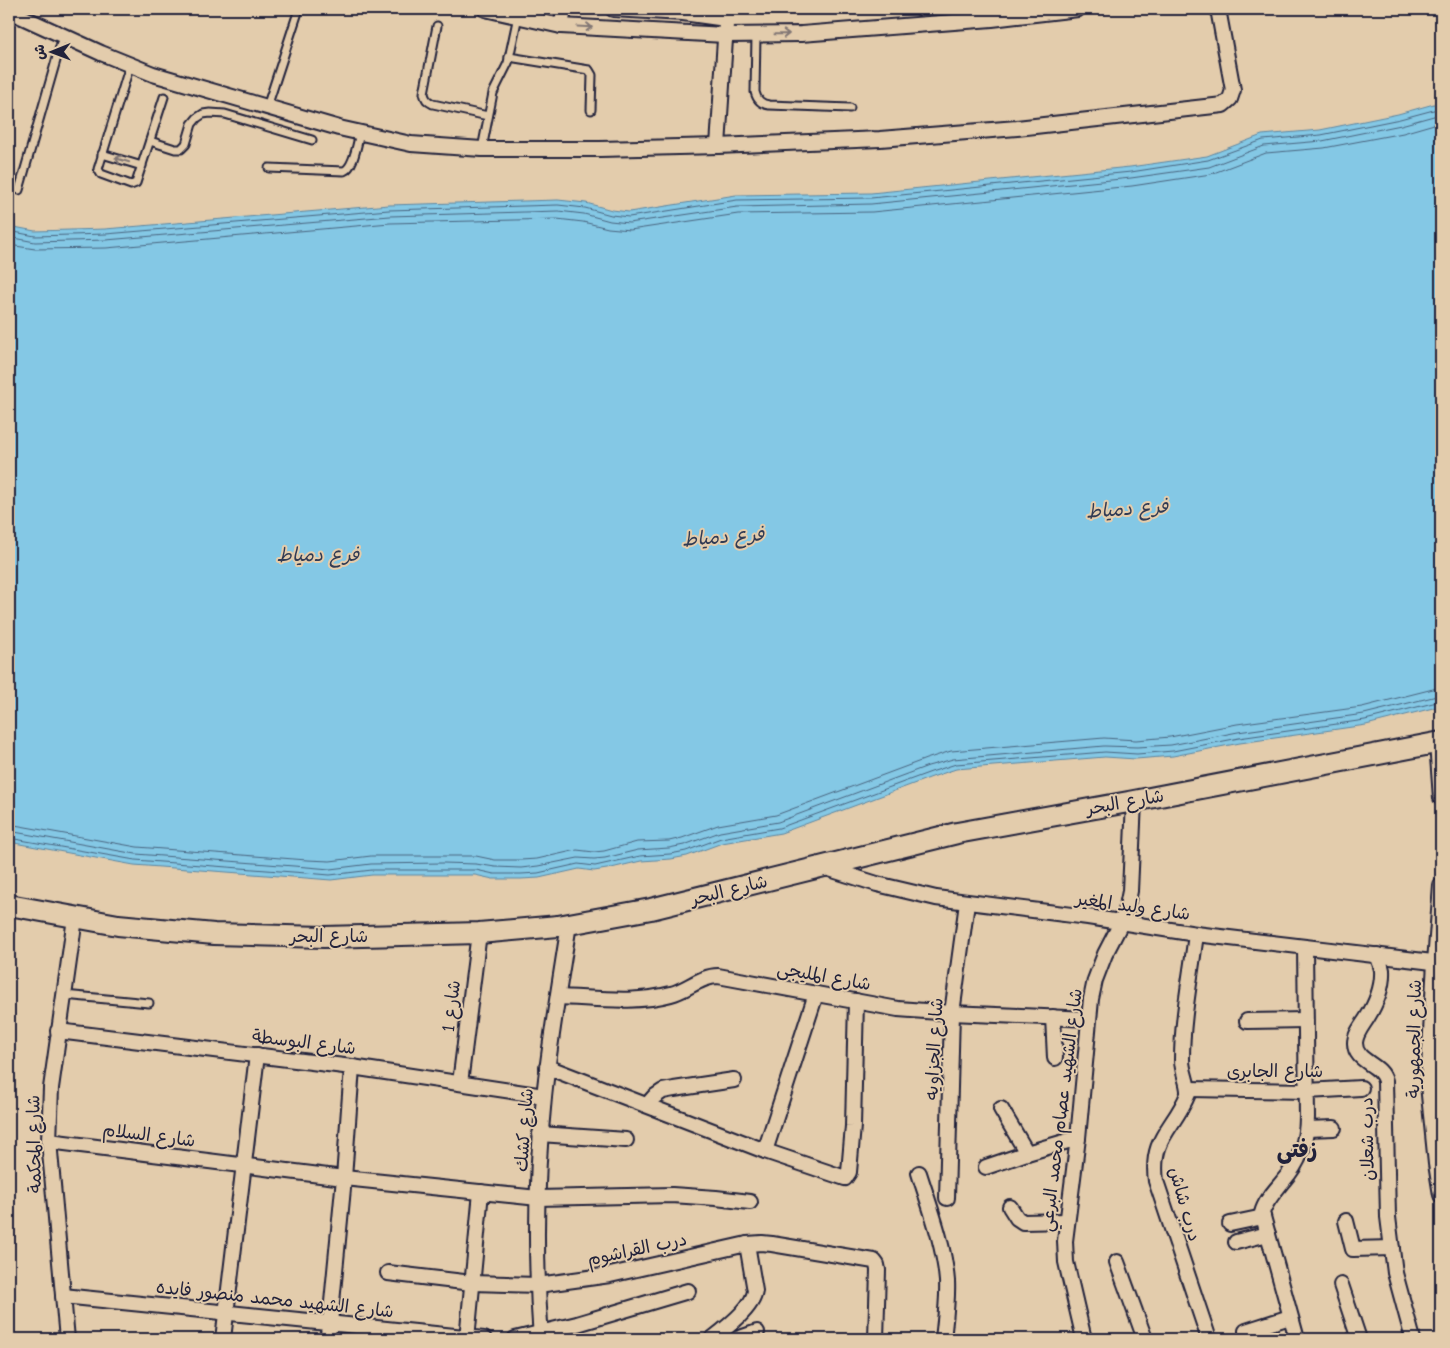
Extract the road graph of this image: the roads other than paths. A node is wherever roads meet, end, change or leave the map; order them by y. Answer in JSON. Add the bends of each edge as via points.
{"nodes":[{"id":1,"x":298,"y":9,"type":"edge"},
{"id":2,"x":485,"y":9,"type":"edge"},
{"id":3,"x":564,"y":9,"type":"edge"},
{"id":4,"x":613,"y":9,"type":"edge"},
{"id":5,"x":914,"y":9,"type":"edge"},
{"id":6,"x":1078,"y":9,"type":"edge"},
{"id":7,"x":1218,"y":9,"type":"edge"},
{"id":8,"x":9,"y":11,"type":"edge"},
{"id":9,"x":1040,"y":11,"type":"edge"},
{"id":10,"x":845,"y":12,"type":"edge"},
{"id":11,"x":682,"y":13,"type":"junction"},
{"id":12,"x":727,"y":14,"type":"edge"},
{"id":13,"x":518,"y":16,"type":"junction"},
{"id":14,"x":801,"y":18,"type":"junction"},
{"id":15,"x":437,"y":26,"type":"dead end"},
{"id":16,"x":561,"y":26,"type":"junction"},
{"id":17,"x":681,"y":32,"type":"junction"},
{"id":18,"x":801,"y":34,"type":"junction"},
{"id":19,"x":725,"y":35,"type":"junction"},
{"id":20,"x":756,"y":35,"type":"junction"},
{"id":21,"x":63,"y":36,"type":"junction"},
{"id":22,"x":509,"y":57,"type":"junction"},
{"id":23,"x":130,"y":65,"type":"junction"},
{"id":24,"x":164,"y":97,"type":"dead end"},
{"id":25,"x":267,"y":107,"type":"junction"},
{"id":26,"x":850,"y":108,"type":"dead end"},
{"id":27,"x":591,"y":110,"type":"dead end"},
{"id":28,"x":488,"y":116,"type":"junction"},
{"id":29,"x":360,"y":133,"type":"junction"},
{"id":30,"x":312,"y":140,"type":"dead end"},
{"id":31,"x":150,"y":141,"type":"junction"},
{"id":32,"x":718,"y":146,"type":"junction"},
{"id":33,"x":482,"y":149,"type":"junction"},
{"id":34,"x":102,"y":154,"type":"junction"},
{"id":35,"x":142,"y":166,"type":"junction"},
{"id":36,"x":269,"y":168,"type":"dead end"},
{"id":37,"x":19,"y":190,"type":"dead end"},
{"id":38,"x":1439,"y":742,"type":"edge"},
{"id":39,"x":1441,"y":798,"type":"edge"},
{"id":40,"x":1134,"y":801,"type":"junction"},
{"id":41,"x":823,"y":867,"type":"junction"},
{"id":42,"x":1441,"y":885,"type":"edge"},
{"id":43,"x":967,"y":903,"type":"junction"},
{"id":44,"x":9,"y":905,"type":"edge"},
{"id":45,"x":75,"y":918,"type":"junction"},
{"id":46,"x":1121,"y":923,"type":"junction"},
{"id":47,"x":569,"y":924,"type":"junction"},
{"id":48,"x":480,"y":934,"type":"junction"},
{"id":49,"x":1196,"y":934,"type":"junction"},
{"id":50,"x":1305,"y":947,"type":"junction"},
{"id":51,"x":1378,"y":955,"type":"junction"},
{"id":52,"x":1438,"y":962,"type":"edge"},
{"id":53,"x":816,"y":994,"type":"junction"},
{"id":54,"x":64,"y":995,"type":"junction"},
{"id":55,"x":558,"y":997,"type":"junction"},
{"id":56,"x":856,"y":1001,"type":"junction"},
{"id":57,"x":149,"y":1004,"type":"dead end"},
{"id":58,"x":952,"y":1013,"type":"junction"},
{"id":59,"x":1053,"y":1017,"type":"junction"},
{"id":60,"x":1089,"y":1019,"type":"junction"},
{"id":61,"x":1305,"y":1020,"type":"junction"},
{"id":62,"x":1247,"y":1021,"type":"dead end"},
{"id":63,"x":58,"y":1031,"type":"junction"},
{"id":64,"x":258,"y":1055,"type":"junction"},
{"id":65,"x":1055,"y":1058,"type":"dead end"},
{"id":66,"x":352,"y":1067,"type":"junction"},
{"id":67,"x":547,"y":1068,"type":"junction"},
{"id":68,"x":734,"y":1080,"type":"dead end"},
{"id":69,"x":460,"y":1083,"type":"junction"},
{"id":70,"x":1361,"y":1088,"type":"dead end"},
{"id":71,"x":1188,"y":1089,"type":"junction"},
{"id":72,"x":1307,"y":1091,"type":"junction"},
{"id":73,"x":544,"y":1096,"type":"junction"},
{"id":74,"x":647,"y":1105,"type":"junction"},
{"id":75,"x":1001,"y":1109,"type":"dead end"},
{"id":76,"x":1334,"y":1128,"type":"dead end"},
{"id":77,"x":1307,"y":1129,"type":"junction"},
{"id":78,"x":540,"y":1134,"type":"junction"},
{"id":79,"x":1078,"y":1138,"type":"junction"},
{"id":80,"x":626,"y":1140,"type":"dead end"},
{"id":81,"x":49,"y":1142,"type":"junction"},
{"id":82,"x":765,"y":1150,"type":"junction"},
{"id":83,"x":1027,"y":1153,"type":"junction"},
{"id":84,"x":1439,"y":1164,"type":"edge"},
{"id":85,"x":244,"y":1165,"type":"junction"},
{"id":86,"x":986,"y":1166,"type":"dead end"},
{"id":87,"x":919,"y":1173,"type":"dead end"},
{"id":88,"x":344,"y":1178,"type":"junction"},
{"id":89,"x":481,"y":1192,"type":"junction"},
{"id":90,"x":1441,"y":1194,"type":"edge"},
{"id":91,"x":538,"y":1198,"type":"junction"},
{"id":92,"x":947,"y":1198,"type":"dead end"},
{"id":93,"x":750,"y":1202,"type":"dead end"},
{"id":94,"x":1010,"y":1207,"type":"dead end"},
{"id":95,"x":1263,"y":1217,"type":"junction"},
{"id":96,"x":1067,"y":1221,"type":"junction"},
{"id":97,"x":1346,"y":1221,"type":"dead end"},
{"id":98,"x":1230,"y":1224,"type":"dead end"},
{"id":99,"x":1268,"y":1234,"type":"junction"},
{"id":100,"x":1236,"y":1242,"type":"dead end"},
{"id":101,"x":747,"y":1244,"type":"junction"},
{"id":102,"x":1392,"y":1248,"type":"junction"},
{"id":103,"x":1117,"y":1262,"type":"dead end"},
{"id":104,"x":388,"y":1273,"type":"dead end"},
{"id":105,"x":472,"y":1283,"type":"junction"},
{"id":106,"x":538,"y":1285,"type":"junction"},
{"id":107,"x":1341,"y":1285,"type":"dead end"},
{"id":108,"x":688,"y":1291,"type":"dead end"},
{"id":109,"x":63,"y":1296,"type":"junction"},
{"id":110,"x":226,"y":1312,"type":"junction"},
{"id":111,"x":1290,"y":1317,"type":"junction"},
{"id":112,"x":330,"y":1323,"type":"junction"},
{"id":113,"x":1246,"y":1331,"type":"dead end"},
{"id":114,"x":757,"y":1332,"type":"dead end"},
{"id":115,"x":541,"y":1337,"type":"edge"},
{"id":116,"x":68,"y":1339,"type":"edge"},
{"id":117,"x":223,"y":1339,"type":"edge"},
{"id":118,"x":326,"y":1339,"type":"edge"},
{"id":119,"x":467,"y":1339,"type":"edge"},
{"id":120,"x":484,"y":1339,"type":"edge"},
{"id":121,"x":515,"y":1339,"type":"edge"},
{"id":122,"x":712,"y":1339,"type":"edge"},
{"id":123,"x":737,"y":1339,"type":"edge"},
{"id":124,"x":876,"y":1339,"type":"edge"},
{"id":125,"x":943,"y":1339,"type":"edge"},
{"id":126,"x":1084,"y":1339,"type":"edge"},
{"id":127,"x":1145,"y":1339,"type":"edge"},
{"id":128,"x":1209,"y":1339,"type":"edge"},
{"id":129,"x":1297,"y":1339,"type":"edge"},
{"id":130,"x":1359,"y":1339,"type":"edge"},
{"id":131,"x":1413,"y":1339,"type":"edge"}],
"edges":[{"from":1,"to":25,"type":"lane"},
{"from":2,"to":13,"type":"street"},
{"from":3,"to":16,"type":"street"},
{"from":4,"to":11,"type":"street"},
{"from":5,"to":10,"type":"street"},
{"from":6,"to":9,"type":"street"},
{"from":7,"to":32,"type":"street","via":[[1233,90],[1223,105],[1017,128]]},
{"from":8,"to":21,"type":"street"},
{"from":9,"to":18,"type":"street","via":[[992,19]]},
{"from":10,"to":14,"type":"street"},
{"from":11,"to":12,"type":"street"},
{"from":11,"to":17,"type":"street"},
{"from":12,"to":14,"type":"street"},
{"from":12,"to":19,"type":"street"},
{"from":13,"to":16,"type":"street"},
{"from":13,"to":22,"type":"lane"},
{"from":14,"to":18,"type":"street"},
{"from":15,"to":28,"type":"lane","via":[[425,98],[433,104]]},
{"from":16,"to":17,"type":"street","one_way":true},
{"from":17,"to":19,"type":"street"},
{"from":20,"to":18,"type":"street","one_way":true},
{"from":19,"to":20,"type":"street"},
{"from":19,"to":32,"type":"street"},
{"from":20,"to":26,"type":"lane","via":[[755,92],[759,102],[764,105]]},
{"from":21,"to":23,"type":"street"},
{"from":21,"to":37,"type":"lane"},
{"from":22,"to":27,"type":"lane","via":[[589,70],[592,75]]},
{"from":22,"to":28,"type":"lane","via":[[494,88]]},
{"from":23,"to":25,"type":"street"},
{"from":23,"to":34,"type":"lane"},
{"from":24,"to":31,"type":"lane"},
{"from":25,"to":29,"type":"street"},
{"from":28,"to":33,"type":"lane"},
{"from":29,"to":33,"type":"street","via":[[411,144]]},
{"from":29,"to":36,"type":"lane","via":[[351,166],[344,172]]},
{"from":30,"to":31,"type":"lane","via":[[225,114],[210,113],[203,114],[192,124],[186,144],[181,149]]},
{"from":31,"to":35,"type":"lane"},
{"from":32,"to":33,"type":"street"},
{"from":35,"to":34,"type":"lane","one_way":true},
{"from":34,"to":35,"type":"lane","via":[[98,169],[103,176],[131,185],[138,180]]},
{"from":38,"to":39,"type":"street"},
{"from":38,"to":40,"type":"street","name":"شارع البحر"},
{"from":40,"to":41,"type":"street","name":"شارع البحر","via":[[957,833]]},
{"from":40,"to":46,"type":"street","name":"شارع الشهيد عصام محمد البرعي","via":[[1130,892]]},
{"from":41,"to":43,"type":"street","name":"شارع وليد المغير","via":[[877,884]]},
{"from":41,"to":47,"type":"street","name":"شارع البحر","via":[[651,909]]},
{"from":42,"to":52,"type":"street","name":"شارع الجمهورية"},
{"from":43,"to":46,"type":"street","name":"شارع وليد المغير"},
{"from":43,"to":58,"type":"street","name":"شارع الجزاويه"},
{"from":44,"to":45,"type":"street","name":"شارع البحر"},
{"from":45,"to":48,"type":"street","name":"شارع البحر","via":[[214,934],[324,938]]},
{"from":45,"to":54,"type":"street","name":"شارع المحكمة"},
{"from":46,"to":49,"type":"street","name":"شارع وليد المغير"},
{"from":46,"to":60,"type":"street","name":"شارع الشهيد عصام محمد البرعي","via":[[1095,980]]},
{"from":47,"to":48,"type":"street","name":"شارع البحر"},
{"from":47,"to":55,"type":"street","name":"شارع كشك"},
{"from":48,"to":69,"type":"street","name":"شارع 1"},
{"from":49,"to":50,"type":"street","name":"شارع وليد المغير"},
{"from":49,"to":71,"type":"street","via":[[1182,1061]]},
{"from":50,"to":51,"type":"street","name":"شارع وليد المغير"},
{"from":50,"to":61,"type":"street"},
{"from":51,"to":52,"type":"street","name":"شارع وليد المغير"},
{"from":51,"to":102,"type":"street","name":"درب شعلان","via":[[1381,984],[1355,1044],[1360,1057],[1380,1071],[1385,1081],[1388,1217]]},
{"from":52,"to":84,"type":"street","name":"شارع الجمهورية","via":[[1428,1086]]},
{"from":53,"to":55,"type":"street","name":"شارع المليجى","via":[[711,976],[671,994],[635,1000]]},
{"from":53,"to":56,"type":"street","name":"شارع المليجى"},
{"from":53,"to":82,"type":"street"},
{"from":54,"to":57,"type":"lane"},
{"from":54,"to":63,"type":"street","name":"شارع المحكمة"},
{"from":55,"to":67,"type":"street","name":"شارع كشك"},
{"from":56,"to":58,"type":"street","name":"شارع المليجى","via":[[898,1009]]},
{"from":56,"to":82,"type":"street","via":[[853,1126],[848,1175],[843,1178]]},
{"from":58,"to":59,"type":"street","name":"شارع المليجى"},
{"from":58,"to":92,"type":"street","name":"شارع الجزاويه"},
{"from":59,"to":60,"type":"street","name":"شارع المليجى"},
{"from":59,"to":65,"type":"street"},
{"from":60,"to":79,"type":"street","name":"شارع الشهيد عصام محمد البرعي"},
{"from":61,"to":62,"type":"street"},
{"from":61,"to":72,"type":"street"},
{"from":63,"to":64,"type":"street","name":"شارع البوسطة"},
{"from":63,"to":81,"type":"street","name":"شارع المحكمة"},
{"from":64,"to":66,"type":"street","name":"شارع البوسطة"},
{"from":64,"to":85,"type":"street"},
{"from":66,"to":69,"type":"street","name":"شارع البوسطة"},
{"from":66,"to":88,"type":"street"},
{"from":67,"to":73,"type":"street","name":"شارع كشك"},
{"from":67,"to":74,"type":"street"},
{"from":68,"to":74,"type":"street","via":[[663,1091]]},
{"from":69,"to":73,"type":"street","name":"شارع البوسطة"},
{"from":70,"to":72,"type":"street","name":"شارع الجابرى"},
{"from":71,"to":72,"type":"street","name":"شارع الجابرى"},
{"from":71,"to":128,"type":"street","name":"درب شاش","via":[[1158,1146],[1154,1169]]},
{"from":72,"to":77,"type":"street"},
{"from":73,"to":78,"type":"street","name":"شارع كشك"},
{"from":74,"to":82,"type":"street"},
{"from":75,"to":83,"type":"street"},
{"from":76,"to":77,"type":"street"},
{"from":77,"to":95,"type":"street","via":[[1300,1154],[1265,1205]]},
{"from":78,"to":80,"type":"street"},
{"from":78,"to":91,"type":"street","name":"شارع كشك"},
{"from":79,"to":83,"type":"street"},
{"from":79,"to":96,"type":"street","name":"شارع الشهيد عصام محمد البرعي"},
{"from":81,"to":85,"type":"street","name":"شارع السلام"},
{"from":81,"to":109,"type":"street","name":"شارع المحكمة"},
{"from":83,"to":86,"type":"street"},
{"from":84,"to":90,"type":"street","name":"شارع الجمهورية"},
{"from":85,"to":88,"type":"street","name":"شارع السلام"},
{"from":85,"to":110,"type":"street"},
{"from":87,"to":125,"type":"street","via":[[941,1245],[947,1281]]},
{"from":88,"to":89,"type":"street","name":"شارع السلام"},
{"from":88,"to":112,"type":"street"},
{"from":89,"to":91,"type":"street","name":"شارع السلام"},
{"from":89,"to":105,"type":"street"},
{"from":91,"to":93,"type":"street","name":"شارع السلام","via":[[672,1195]]},
{"from":91,"to":106,"type":"street","name":"شارع كشك"},
{"from":94,"to":96,"type":"street","via":[[1022,1222]]},
{"from":95,"to":98,"type":"street"},
{"from":95,"to":99,"type":"street"},
{"from":96,"to":126,"type":"street","name":"شارع الشهيد عصام محمد البرعي","via":[[1066,1262]]},
{"from":97,"to":102,"type":"street","via":[[1353,1248]]},
{"from":99,"to":100,"type":"street"},
{"from":99,"to":111,"type":"street"},
{"from":101,"to":106,"type":"street","name":"درب القراشوم","via":[[610,1275]]},
{"from":101,"to":122,"type":"street","via":[[755,1296],[743,1312]]},
{"from":101,"to":124,"type":"street","name":"درب القراشوم","via":[[772,1244],[874,1261],[878,1278]]},
{"from":102,"to":131,"type":"street","name":"درب شعلان","via":[[1395,1273]]},
{"from":103,"to":127,"type":"street"},
{"from":104,"to":105,"type":"street","name":"درب القراشوم"},
{"from":105,"to":106,"type":"street","name":"درب القراشوم"},
{"from":105,"to":119,"type":"street"},
{"from":106,"to":115,"type":"street","name":"شارع كشك"},
{"from":107,"to":130,"type":"street"},
{"from":108,"to":115,"type":"street"},
{"from":109,"to":110,"type":"street","name":"شارع الشهيد محمد منصور فايده"},
{"from":109,"to":116,"type":"street","name":"شارع المحكمة"},
{"from":110,"to":112,"type":"street","name":"شارع الشهيد محمد منصور فايده"},
{"from":110,"to":117,"type":"street"},
{"from":111,"to":113,"type":"street"},
{"from":111,"to":129,"type":"street"},
{"from":112,"to":118,"type":"street"},
{"from":112,"to":119,"type":"street","name":"شارع الشهيد محمد منصور فايده"},
{"from":114,"to":123,"type":"street"},
{"from":115,"to":121,"type":"street"},
{"from":119,"to":120,"type":"street","name":"شارع الشهيد محمد منصور فايده"}]}
